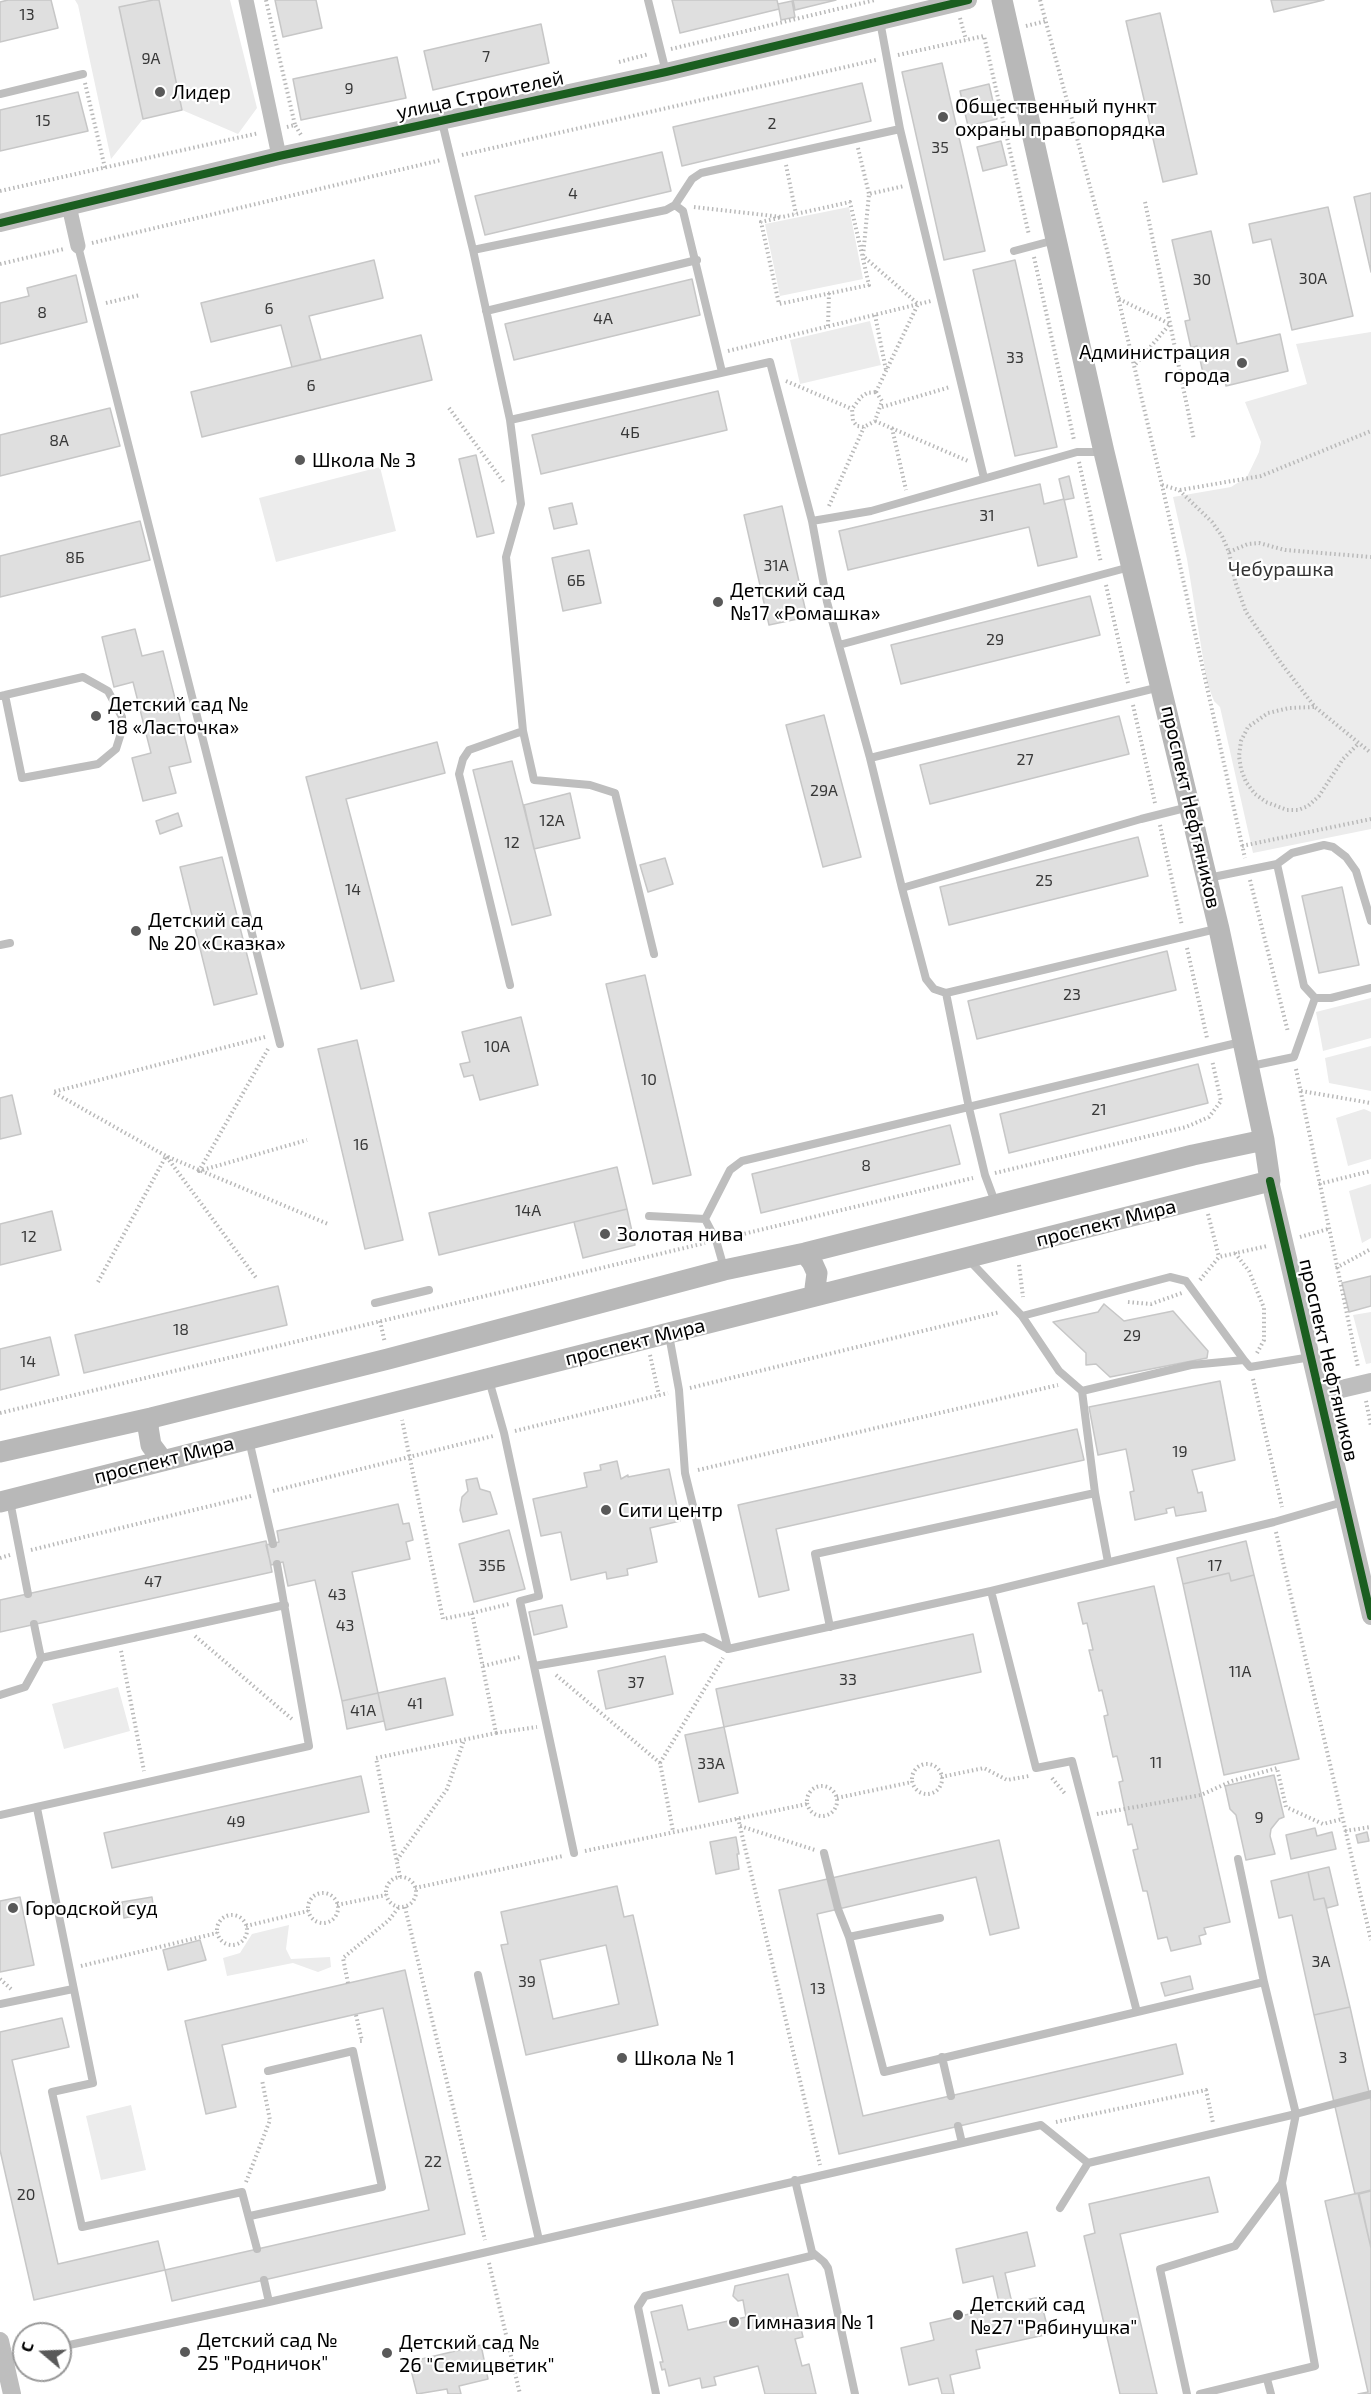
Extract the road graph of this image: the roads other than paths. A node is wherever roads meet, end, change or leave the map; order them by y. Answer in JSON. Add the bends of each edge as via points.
{"nodes":[{"id":1,"x":246,"y":0,"type":"edge"},
{"id":2,"x":648,"y":0,"type":"edge"},
{"id":3,"x":968,"y":0,"type":"edge"},
{"id":4,"x":1002,"y":0,"type":"edge"},
{"id":5,"x":879,"y":21,"type":"junction"},
{"id":6,"x":666,"y":72,"type":"junction"},
{"id":7,"x":83,"y":74,"type":"road end"},
{"id":8,"x":0,"y":93,"type":"edge"},
{"id":9,"x":441,"y":120,"type":"junction"},
{"id":10,"x":900,"y":129,"type":"junction"},
{"id":11,"x":279,"y":156,"type":"junction"},
{"id":12,"x":675,"y":205,"type":"junction"},
{"id":13,"x":69,"y":206,"type":"junction"},
{"id":14,"x":0,"y":223,"type":"edge"},
{"id":15,"x":1055,"y":240,"type":"junction"},
{"id":16,"x":78,"y":246,"type":"joint"},
{"id":17,"x":473,"y":250,"type":"junction"},
{"id":18,"x":1014,"y":251,"type":"dead end"},
{"id":19,"x":697,"y":260,"type":"junction"},
{"id":20,"x":486,"y":311,"type":"junction"},
{"id":21,"x":722,"y":372,"type":"junction"},
{"id":22,"x":510,"y":420,"type":"junction"},
{"id":23,"x":1104,"y":452,"type":"junction"},
{"id":24,"x":984,"y":478,"type":"junction"},
{"id":25,"x":812,"y":521,"type":"junction"},
{"id":26,"x":1133,"y":567,"type":"junction"},
{"id":27,"x":839,"y":645,"type":"junction"},
{"id":28,"x":1162,"y":686,"type":"junction"},
{"id":29,"x":2,"y":695,"type":"edge"},
{"id":30,"x":523,"y":730,"type":"junction"},
{"id":31,"x":870,"y":758,"type":"junction"},
{"id":32,"x":1191,"y":807,"type":"junction"},
{"id":33,"x":1277,"y":864,"type":"junction"},
{"id":34,"x":1207,"y":878,"type":"junction"},
{"id":35,"x":902,"y":888,"type":"junction"},
{"id":36,"x":1371,"y":921,"type":"edge"},
{"id":37,"x":1220,"y":929,"type":"junction"},
{"id":38,"x":10,"y":943,"type":"dead end"},
{"id":39,"x":0,"y":945,"type":"edge"},
{"id":40,"x":654,"y":954,"type":"dead end"},
{"id":41,"x":510,"y":985,"type":"dead end"},
{"id":42,"x":1371,"y":988,"type":"edge"},
{"id":43,"x":946,"y":993,"type":"junction"},
{"id":44,"x":1315,"y":998,"type":"junction"},
{"id":45,"x":1243,"y":1041,"type":"junction"},
{"id":46,"x":280,"y":1044,"type":"dead end"},
{"id":47,"x":1249,"y":1066,"type":"junction"},
{"id":48,"x":969,"y":1107,"type":"junction"},
{"id":49,"x":1264,"y":1140,"type":"junction"},
{"id":50,"x":1270,"y":1181,"type":"junction"},
{"id":51,"x":996,"y":1206,"type":"junction"},
{"id":52,"x":649,"y":1216,"type":"dead end"},
{"id":53,"x":705,"y":1219,"type":"junction"},
{"id":54,"x":805,"y":1253,"type":"junction"},
{"id":55,"x":966,"y":1258,"type":"junction"},
{"id":56,"x":724,"y":1270,"type":"junction"},
{"id":57,"x":429,"y":1290,"type":"dead end"},
{"id":58,"x":814,"y":1296,"type":"junction"},
{"id":59,"x":375,"y":1303,"type":"dead end"},
{"id":60,"x":1022,"y":1316,"type":"junction"},
{"id":61,"x":669,"y":1333,"type":"junction"},
{"id":62,"x":1311,"y":1357,"type":"junction"},
{"id":63,"x":1247,"y":1363,"type":"junction"},
{"id":64,"x":488,"y":1378,"type":"junction"},
{"id":65,"x":1367,"y":1383,"type":"edge"},
{"id":66,"x":1082,"y":1391,"type":"junction"},
{"id":67,"x":1320,"y":1394,"type":"junction"},
{"id":68,"x":151,"y":1418,"type":"junction"},
{"id":69,"x":249,"y":1439,"type":"junction"},
{"id":70,"x":0,"y":1452,"type":"edge"},
{"id":71,"x":163,"y":1461,"type":"junction"},
{"id":72,"x":1095,"y":1493,"type":"junction"},
{"id":73,"x":5,"y":1500,"type":"edge"},
{"id":74,"x":1345,"y":1502,"type":"junction"},
{"id":75,"x":273,"y":1544,"type":"dead end"},
{"id":76,"x":1108,"y":1562,"type":"junction"},
{"id":77,"x":277,"y":1564,"type":"dead end"},
{"id":78,"x":991,"y":1591,"type":"junction"},
{"id":79,"x":28,"y":1594,"type":"dead end"},
{"id":80,"x":1370,"y":1604,"type":"edge"},
{"id":81,"x":285,"y":1605,"type":"junction"},
{"id":82,"x":34,"y":1624,"type":"dead end"},
{"id":83,"x":830,"y":1627,"type":"junction"},
{"id":84,"x":728,"y":1649,"type":"junction"},
{"id":85,"x":41,"y":1658,"type":"junction"},
{"id":86,"x":534,"y":1666,"type":"junction"},
{"id":87,"x":0,"y":1695,"type":"edge"},
{"id":88,"x":37,"y":1808,"type":"junction"},
{"id":89,"x":0,"y":1815,"type":"edge"},
{"id":90,"x":574,"y":1853,"type":"road end"},
{"id":91,"x":824,"y":1853,"type":"road end"},
{"id":92,"x":1238,"y":1859,"type":"dead end"},
{"id":93,"x":940,"y":1918,"type":"dead end"},
{"id":94,"x":849,"y":1937,"type":"junction"},
{"id":95,"x":478,"y":1975,"type":"dead end"},
{"id":96,"x":1264,"y":1982,"type":"junction"},
{"id":97,"x":73,"y":1989,"type":"junction"},
{"id":98,"x":0,"y":2004,"type":"edge"},
{"id":99,"x":1137,"y":2012,"type":"junction"},
{"id":100,"x":942,"y":2057,"type":"junction"},
{"id":101,"x":264,"y":2074,"type":"road end"},
{"id":102,"x":1371,"y":2094,"type":"edge"},
{"id":103,"x":951,"y":2096,"type":"dead end"},
{"id":104,"x":1296,"y":2114,"type":"junction"},
{"id":105,"x":958,"y":2126,"type":"dead end"},
{"id":106,"x":962,"y":2143,"type":"junction"},
{"id":107,"x":1088,"y":2163,"type":"junction"},
{"id":108,"x":795,"y":2180,"type":"junction"},
{"id":109,"x":1282,"y":2182,"type":"junction"},
{"id":110,"x":1060,"y":2208,"type":"dead end"},
{"id":111,"x":250,"y":2216,"type":"junction"},
{"id":112,"x":539,"y":2240,"type":"junction"},
{"id":113,"x":257,"y":2249,"type":"dead end"},
{"id":114,"x":815,"y":2255,"type":"junction"},
{"id":115,"x":264,"y":2280,"type":"dead end"},
{"id":116,"x":269,"y":2302,"type":"junction"},
{"id":117,"x":72,"y":2344,"type":"edge"},
{"id":118,"x":2,"y":2350,"type":"edge"},
{"id":119,"x":1267,"y":2379,"type":"junction"},
{"id":120,"x":12,"y":2394,"type":"edge"},
{"id":121,"x":656,"y":2394,"type":"edge"},
{"id":122,"x":855,"y":2394,"type":"edge"},
{"id":123,"x":1187,"y":2394,"type":"edge"},
{"id":124,"x":1200,"y":2394,"type":"edge"},
{"id":125,"x":1271,"y":2394,"type":"edge"}],
"edges":[{"from":1,"to":11,"type":"street"},
{"from":2,"to":6,"type":"lane"},
{"from":3,"to":5,"type":"street","name":"улица Строителей"},
{"from":4,"to":15,"type":"main road","name":"проспект Нефтяников"},
{"from":5,"to":6,"type":"street","name":"улица Строителей"},
{"from":5,"to":10,"type":"lane"},
{"from":6,"to":9,"type":"street","name":"улица Строителей"},
{"from":7,"to":8,"type":"lane"},
{"from":9,"to":11,"type":"street","name":"улица Строителей"},
{"from":9,"to":17,"type":"lane"},
{"from":10,"to":12,"type":"lane","via":[[701,173],[685,187]]},
{"from":10,"to":24,"type":"lane"},
{"from":11,"to":13,"type":"street","name":"улица Строителей"},
{"from":12,"to":17,"type":"lane"},
{"from":12,"to":19,"type":"lane","via":[[683,211]]},
{"from":13,"to":14,"type":"street","name":"улица Строителей"},
{"from":13,"to":16,"type":"street"},
{"from":15,"to":18,"type":"lane"},
{"from":15,"to":23,"type":"main road","name":"проспект Нефтяников"},
{"from":16,"to":46,"type":"lane"},
{"from":17,"to":20,"type":"lane"},
{"from":19,"to":20,"type":"lane"},
{"from":19,"to":21,"type":"lane"},
{"from":20,"to":22,"type":"lane"},
{"from":21,"to":22,"type":"lane"},
{"from":21,"to":25,"type":"lane","via":[[770,362]]},
{"from":22,"to":30,"type":"lane","via":[[521,504],[506,557]]},
{"from":23,"to":24,"type":"lane","via":[[1077,452]]},
{"from":23,"to":26,"type":"main road","name":"проспект Нефтяников"},
{"from":24,"to":25,"type":"lane","via":[[871,511]]},
{"from":25,"to":27,"type":"lane"},
{"from":26,"to":27,"type":"lane"},
{"from":26,"to":28,"type":"main road","name":"проспект Нефтяников"},
{"from":27,"to":31,"type":"lane"},
{"from":28,"to":31,"type":"lane"},
{"from":28,"to":32,"type":"main road","name":"проспект Нефтяников"},
{"from":29,"to":29,"type":"lane","via":[[83,677],[108,692],[122,717],[116,749],[98,764],[22,778]]},
{"from":30,"to":40,"type":"lane","via":[[534,780],[590,785],[615,793]]},
{"from":30,"to":41,"type":"lane","via":[[470,750],[459,774]]},
{"from":31,"to":35,"type":"lane"},
{"from":32,"to":34,"type":"main road","name":"проспект Нефтяников"},
{"from":32,"to":35,"type":"lane"},
{"from":33,"to":34,"type":"lane"},
{"from":33,"to":36,"type":"lane","via":[[1292,853],[1324,845],[1339,851],[1356,870]]},
{"from":33,"to":44,"type":"lane","via":[[1304,986]]},
{"from":34,"to":37,"type":"main road","name":"проспект Нефтяников"},
{"from":35,"to":43,"type":"lane","via":[[926,979],[934,989]]},
{"from":37,"to":43,"type":"lane"},
{"from":37,"to":45,"type":"main road","name":"проспект Нефтяников"},
{"from":38,"to":39,"type":"lane"},
{"from":42,"to":44,"type":"lane"},
{"from":43,"to":48,"type":"lane"},
{"from":44,"to":47,"type":"lane","via":[[1294,1057]]},
{"from":45,"to":47,"type":"main road","name":"проспект Нефтяников"},
{"from":45,"to":48,"type":"lane"},
{"from":47,"to":49,"type":"main road","name":"проспект Нефтяников"},
{"from":48,"to":51,"type":"lane"},
{"from":48,"to":53,"type":"lane","via":[[742,1161],[730,1170]]},
{"from":49,"to":50,"type":"main road","name":"проспект Нефтяников"},
{"from":49,"to":51,"type":"main road"},
{"from":50,"to":55,"type":"main road","name":"проспект Мира"},
{"from":50,"to":62,"type":"street","name":"проспект Нефтяников"},
{"from":51,"to":54,"type":"main road"},
{"from":52,"to":53,"type":"lane"},
{"from":53,"to":56,"type":"lane"},
{"from":54,"to":56,"type":"main road"},
{"from":54,"to":58,"type":"main road","via":[[817,1273]]},
{"from":55,"to":58,"type":"main road","name":"проспект Мира"},
{"from":55,"to":60,"type":"lane"},
{"from":56,"to":68,"type":"main road"},
{"from":57,"to":59,"type":"lane"},
{"from":58,"to":61,"type":"main road","name":"проспект Мира"},
{"from":60,"to":63,"type":"lane","via":[[1170,1276],[1186,1281]]},
{"from":60,"to":66,"type":"lane","via":[[1059,1371]]},
{"from":61,"to":64,"type":"main road","name":"проспект Мира"},
{"from":61,"to":84,"type":"lane","via":[[679,1390],[685,1473]]},
{"from":62,"to":63,"type":"lane"},
{"from":62,"to":67,"type":"street","name":"проспект Нефтяников"},
{"from":63,"to":66,"type":"lane","via":[[1191,1365]]},
{"from":64,"to":69,"type":"main road","name":"проспект Мира"},
{"from":64,"to":86,"type":"lane","via":[[504,1433],[539,1596],[520,1601]]},
{"from":65,"to":67,"type":"street"},
{"from":66,"to":72,"type":"lane"},
{"from":67,"to":74,"type":"street","name":"проспект Нефтяников"},
{"from":68,"to":70,"type":"main road"},
{"from":68,"to":71,"type":"main road","via":[[151,1445]]},
{"from":69,"to":71,"type":"main road","name":"проспект Мира"},
{"from":69,"to":75,"type":"lane"},
{"from":71,"to":73,"type":"main road","name":"проспект Мира"},
{"from":72,"to":76,"type":"lane"},
{"from":72,"to":83,"type":"lane","via":[[815,1554]]},
{"from":73,"to":79,"type":"lane"},
{"from":74,"to":76,"type":"lane"},
{"from":74,"to":80,"type":"street","name":"проспект Нефтяников"},
{"from":76,"to":78,"type":"lane"},
{"from":77,"to":81,"type":"lane"},
{"from":78,"to":83,"type":"lane"},
{"from":78,"to":99,"type":"lane","via":[[1036,1768],[1072,1761]]},
{"from":81,"to":85,"type":"lane"},
{"from":81,"to":88,"type":"lane","via":[[309,1746]]},
{"from":82,"to":85,"type":"lane"},
{"from":83,"to":84,"type":"lane"},
{"from":84,"to":86,"type":"lane","via":[[704,1637]]},
{"from":85,"to":87,"type":"lane","via":[[25,1687]]},
{"from":86,"to":90,"type":"lane"},
{"from":88,"to":89,"type":"lane"},
{"from":88,"to":97,"type":"lane"},
{"from":91,"to":94,"type":"lane"},
{"from":92,"to":96,"type":"lane"},
{"from":93,"to":94,"type":"lane"},
{"from":94,"to":100,"type":"lane","via":[[884,2072]]},
{"from":95,"to":112,"type":"lane"},
{"from":96,"to":99,"type":"lane"},
{"from":96,"to":104,"type":"lane"},
{"from":97,"to":98,"type":"lane"},
{"from":97,"to":111,"type":"lane","via":[[93,2083],[52,2092],[82,2227],[242,2192]]},
{"from":99,"to":100,"type":"lane"},
{"from":100,"to":103,"type":"lane"},
{"from":101,"to":111,"type":"lane","via":[[353,2051],[382,2187]]},
{"from":102,"to":104,"type":"lane"},
{"from":104,"to":107,"type":"lane"},
{"from":104,"to":109,"type":"lane"},
{"from":105,"to":106,"type":"lane"},
{"from":106,"to":107,"type":"lane","via":[[1041,2125]]},
{"from":106,"to":108,"type":"lane"},
{"from":107,"to":110,"type":"lane"},
{"from":108,"to":112,"type":"lane"},
{"from":108,"to":114,"type":"lane"},
{"from":109,"to":119,"type":"lane","via":[[1315,2366]]},
{"from":109,"to":123,"type":"lane","via":[[1235,2246],[1160,2269]]},
{"from":111,"to":113,"type":"lane"},
{"from":112,"to":116,"type":"lane"},
{"from":114,"to":121,"type":"lane","via":[[645,2296],[638,2307]]},
{"from":114,"to":122,"type":"lane","via":[[828,2268]]},
{"from":115,"to":116,"type":"lane"},
{"from":116,"to":117,"type":"lane"},
{"from":118,"to":120,"type":"street"},
{"from":119,"to":124,"type":"lane"},
{"from":119,"to":125,"type":"lane"}]}
